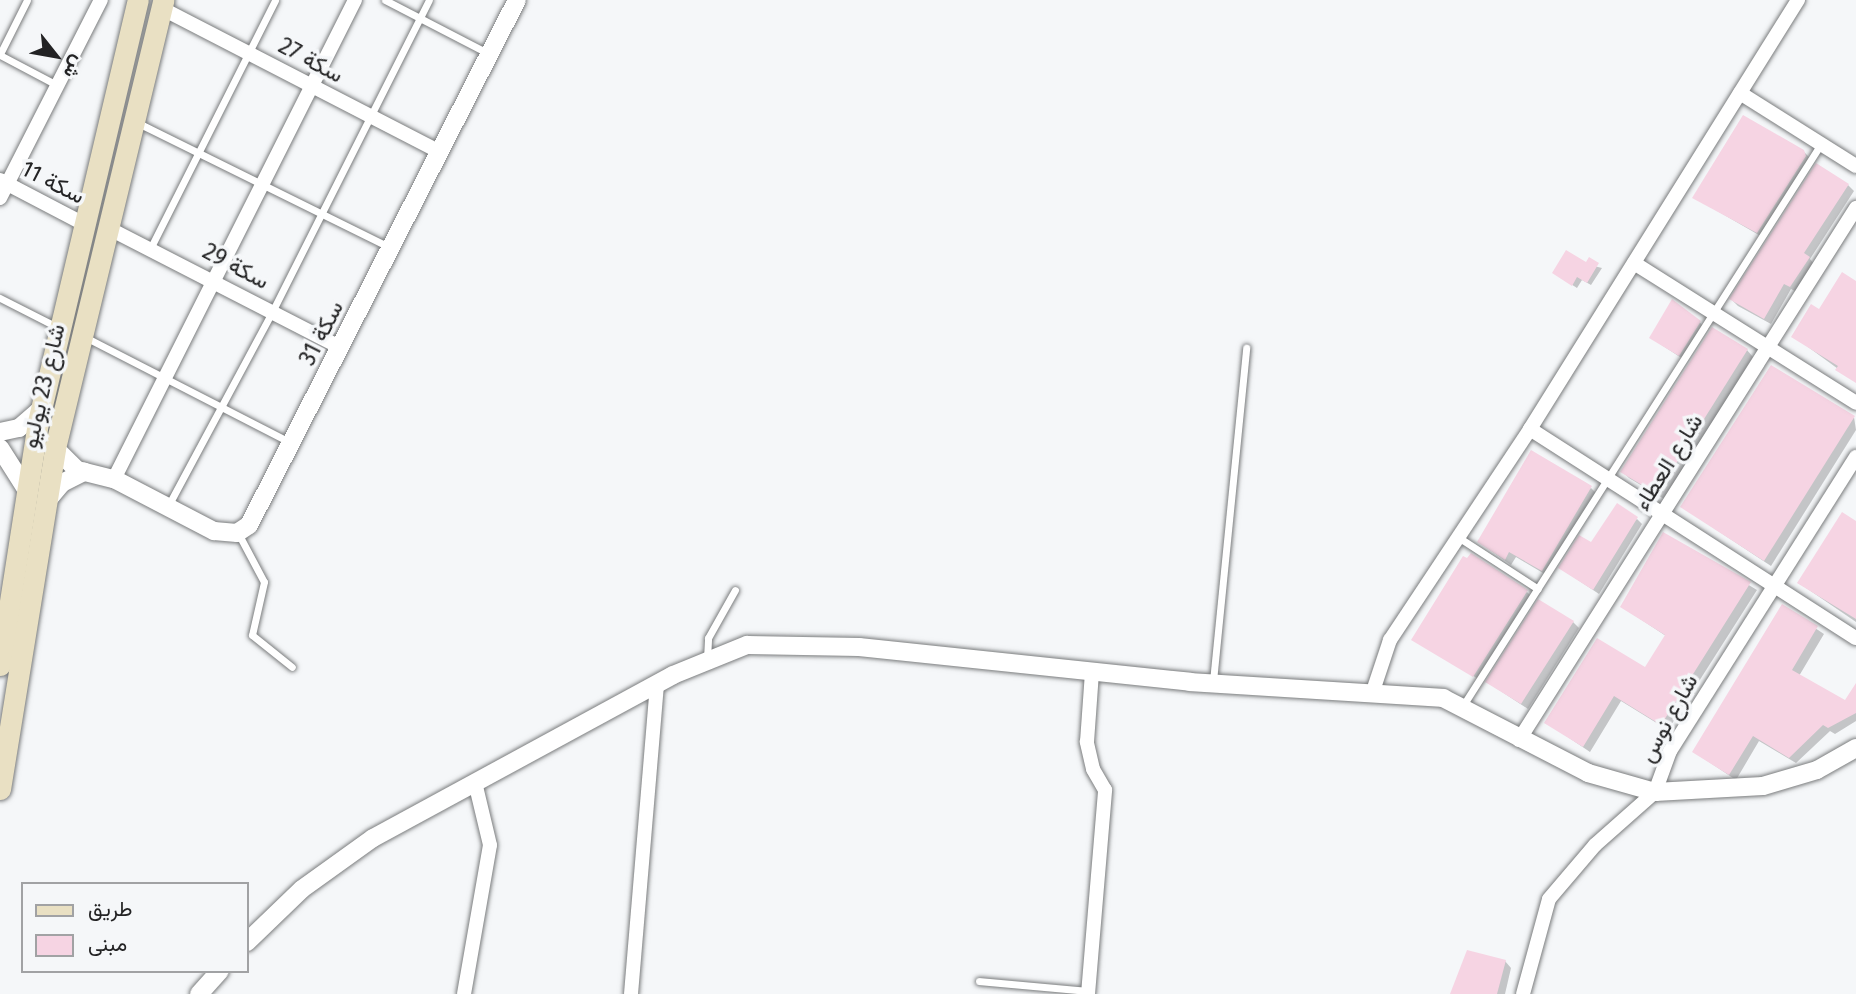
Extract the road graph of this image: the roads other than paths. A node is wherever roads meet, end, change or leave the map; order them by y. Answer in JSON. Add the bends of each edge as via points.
{"nodes":[{"id":1,"x":27,"y":0,"type":"edge"},
{"id":2,"x":101,"y":0,"type":"edge"},
{"id":3,"x":275,"y":0,"type":"edge"},
{"id":4,"x":355,"y":0,"type":"edge"},
{"id":5,"x":385,"y":0,"type":"edge"},
{"id":6,"x":429,"y":0,"type":"edge"},
{"id":7,"x":517,"y":0,"type":"edge"},
{"id":8,"x":1798,"y":0,"type":"edge"},
{"id":9,"x":135,"y":1,"type":"edge"},
{"id":10,"x":162,"y":4,"type":"edge"},
{"id":11,"x":420,"y":18,"type":"junction"},
{"id":12,"x":248,"y":52,"type":"junction"},
{"id":13,"x":0,"y":55,"type":"edge"},
{"id":14,"x":489,"y":55,"type":"junction"},
{"id":15,"x":57,"y":85,"type":"junction"},
{"id":16,"x":313,"y":87,"type":"junction"},
{"id":17,"x":1740,"y":93,"type":"junction"},
{"id":18,"x":371,"y":116,"type":"junction"},
{"id":19,"x":133,"y":121,"type":"junction"},
{"id":20,"x":1821,"y":144,"type":"junction"},
{"id":21,"x":198,"y":152,"type":"junction"},
{"id":22,"x":440,"y":152,"type":"junction"},
{"id":23,"x":1856,"y":166,"type":"edge"},
{"id":24,"x":4,"y":182,"type":"edge"},
{"id":25,"x":265,"y":185,"type":"junction"},
{"id":26,"x":0,"y":198,"type":"edge"},
{"id":27,"x":1856,"y":208,"type":"edge"},
{"id":28,"x":323,"y":212,"type":"junction"},
{"id":29,"x":86,"y":225,"type":"junction"},
{"id":30,"x":108,"y":228,"type":"junction"},
{"id":31,"x":150,"y":247,"type":"junction"},
{"id":32,"x":391,"y":248,"type":"junction"},
{"id":33,"x":1634,"y":263,"type":"junction"},
{"id":34,"x":217,"y":281,"type":"junction"},
{"id":35,"x":0,"y":298,"type":"edge"},
{"id":36,"x":272,"y":312,"type":"junction"},
{"id":37,"x":1713,"y":313,"type":"junction"},
{"id":38,"x":60,"y":328,"type":"junction"},
{"id":39,"x":81,"y":335,"type":"junction"},
{"id":40,"x":1768,"y":347,"type":"junction"},
{"id":41,"x":341,"y":348,"type":"junction"},
{"id":42,"x":1246,"y":348,"type":"dead end"},
{"id":43,"x":165,"y":378,"type":"junction"},
{"id":44,"x":1856,"y":403,"type":"edge"},
{"id":45,"x":220,"y":407,"type":"junction"},
{"id":46,"x":41,"y":410,"type":"junction"},
{"id":47,"x":1530,"y":429,"type":"junction"},
{"id":48,"x":0,"y":432,"type":"edge"},
{"id":49,"x":293,"y":444,"type":"junction"},
{"id":50,"x":55,"y":448,"type":"junction"},
{"id":51,"x":0,"y":449,"type":"edge"},
{"id":52,"x":1856,"y":457,"type":"edge"},
{"id":53,"x":84,"y":472,"type":"junction"},
{"id":54,"x":114,"y":479,"type":"junction"},
{"id":55,"x":1608,"y":479,"type":"junction"},
{"id":56,"x":26,"y":489,"type":"junction"},
{"id":57,"x":46,"y":502,"type":"junction"},
{"id":58,"x":167,"y":507,"type":"junction"},
{"id":59,"x":1662,"y":514,"type":"junction"},
{"id":60,"x":237,"y":533,"type":"junction"},
{"id":61,"x":1458,"y":537,"type":"junction"},
{"id":62,"x":1774,"y":586,"type":"junction"},
{"id":63,"x":1538,"y":589,"type":"junction"},
{"id":64,"x":735,"y":590,"type":"dead end"},
{"id":65,"x":1856,"y":638,"type":"edge"},
{"id":66,"x":707,"y":659,"type":"junction"},
{"id":67,"x":0,"y":665,"type":"edge"},
{"id":68,"x":292,"y":667,"type":"dead end"},
{"id":69,"x":1092,"y":672,"type":"junction"},
{"id":70,"x":657,"y":684,"type":"junction"},
{"id":71,"x":1213,"y":684,"type":"junction"},
{"id":72,"x":1373,"y":691,"type":"junction"},
{"id":73,"x":1462,"y":707,"type":"junction"},
{"id":74,"x":1519,"y":740,"type":"junction"},
{"id":75,"x":1856,"y":748,"type":"edge"},
{"id":76,"x":475,"y":782,"type":"junction"},
{"id":77,"x":0,"y":789,"type":"edge"},
{"id":78,"x":1655,"y":792,"type":"junction"},
{"id":79,"x":248,"y":941,"type":"edge"},
{"id":80,"x":218,"y":973,"type":"edge"},
{"id":81,"x":979,"y":981,"type":"dead end"},
{"id":82,"x":1088,"y":993,"type":"edge"},
{"id":83,"x":199,"y":994,"type":"edge"},
{"id":84,"x":464,"y":994,"type":"edge"},
{"id":85,"x":631,"y":994,"type":"edge"},
{"id":86,"x":1523,"y":994,"type":"edge"}],
"edges":[{"from":1,"to":13,"type":"lane"},
{"from":2,"to":15,"type":"street"},
{"from":3,"to":12,"type":"lane"},
{"from":4,"to":16,"type":"street"},
{"from":5,"to":11,"type":"lane"},
{"from":6,"to":11,"type":"lane"},
{"from":7,"to":14,"type":"street","name":"سكة 31"},
{"from":8,"to":17,"type":"street"},
{"from":9,"to":29,"type":"main road","name":"شارع 23 يوليو"},
{"from":10,"to":12,"type":"street","name":"سكة 27"},
{"from":10,"to":19,"type":"main road","name":"شارع 23 يوليو"},
{"from":11,"to":14,"type":"lane"},
{"from":11,"to":18,"type":"lane"},
{"from":12,"to":16,"type":"street","name":"سكة 27"},
{"from":12,"to":21,"type":"lane"},
{"from":13,"to":15,"type":"lane"},
{"from":14,"to":22,"type":"street","name":"سكة 31"},
{"from":15,"to":24,"type":"street"},
{"from":16,"to":18,"type":"street","name":"سكة 27"},
{"from":16,"to":25,"type":"street"},
{"from":17,"to":20,"type":"street"},
{"from":17,"to":33,"type":"street"},
{"from":18,"to":22,"type":"street","name":"سكة 27"},
{"from":18,"to":28,"type":"lane"},
{"from":19,"to":21,"type":"lane"},
{"from":19,"to":30,"type":"main road","name":"شارع 23 يوليو"},
{"from":20,"to":23,"type":"street"},
{"from":20,"to":37,"type":"lane"},
{"from":21,"to":25,"type":"lane"},
{"from":21,"to":31,"type":"lane"},
{"from":22,"to":32,"type":"street","name":"سكة 31"},
{"from":24,"to":26,"type":"street"},
{"from":24,"to":29,"type":"street","name":"سكة 11"},
{"from":25,"to":28,"type":"lane"},
{"from":25,"to":34,"type":"street"},
{"from":27,"to":40,"type":"street","name":"شارع العطاء"},
{"from":28,"to":32,"type":"lane"},
{"from":28,"to":36,"type":"lane"},
{"from":29,"to":38,"type":"main road","name":"شارع 23 يوليو"},
{"from":30,"to":31,"type":"street","name":"سكة 29"},
{"from":30,"to":39,"type":"main road","name":"شارع 23 يوليو"},
{"from":31,"to":34,"type":"street","name":"سكة 29"},
{"from":32,"to":41,"type":"street","name":"سكة 31"},
{"from":33,"to":37,"type":"street"},
{"from":33,"to":47,"type":"street"},
{"from":34,"to":36,"type":"street","name":"سكة 29"},
{"from":34,"to":43,"type":"street"},
{"from":35,"to":38,"type":"lane"},
{"from":36,"to":41,"type":"street","name":"سكة 29"},
{"from":36,"to":45,"type":"lane"},
{"from":37,"to":40,"type":"street"},
{"from":37,"to":55,"type":"lane"},
{"from":38,"to":46,"type":"main road","name":"شارع 23 يوليو"},
{"from":39,"to":43,"type":"lane"},
{"from":39,"to":50,"type":"main road","name":"شارع 23 يوليو"},
{"from":40,"to":44,"type":"street"},
{"from":40,"to":59,"type":"street","name":"شارع العطاء"},
{"from":41,"to":49,"type":"street","name":"سكة 31"},
{"from":42,"to":71,"type":"lane"},
{"from":43,"to":45,"type":"lane"},
{"from":43,"to":54,"type":"street"},
{"from":45,"to":49,"type":"lane"},
{"from":45,"to":58,"type":"lane"},
{"from":46,"to":48,"type":"street","via":[[19,428]]},
{"from":46,"to":56,"type":"main road","name":"شارع 23 يوليو"},
{"from":47,"to":55,"type":"street"},
{"from":47,"to":61,"type":"street"},
{"from":49,"to":60,"type":"street","name":"سكة 31","via":[[257,516]]},
{"from":50,"to":53,"type":"street","via":[[65,462]]},
{"from":50,"to":57,"type":"main road","name":"شارع 23 يوليو"},
{"from":51,"to":56,"type":"street"},
{"from":52,"to":62,"type":"street","name":"شارع نوس"},
{"from":53,"to":54,"type":"street"},
{"from":53,"to":57,"type":"street","via":[[62,483]]},
{"from":54,"to":58,"type":"street"},
{"from":55,"to":59,"type":"street"},
{"from":55,"to":63,"type":"lane"},
{"from":56,"to":67,"type":"main road","name":"شارع 23 يوليو"},
{"from":57,"to":77,"type":"main road","name":"شارع 23 يوليو"},
{"from":58,"to":60,"type":"street","via":[[214,531]]},
{"from":59,"to":62,"type":"street"},
{"from":59,"to":74,"type":"street","name":"شارع العطاء"},
{"from":60,"to":68,"type":"lane","via":[[264,582],[252,635]]},
{"from":61,"to":63,"type":"lane"},
{"from":61,"to":72,"type":"street","via":[[1390,640]]},
{"from":62,"to":65,"type":"street"},
{"from":62,"to":78,"type":"street","name":"شارع نوس","via":[[1670,751]]},
{"from":63,"to":73,"type":"lane"},
{"from":64,"to":66,"type":"lane","via":[[708,638]]},
{"from":66,"to":69,"type":"street","via":[[747,645],[796,644]]},
{"from":66,"to":70,"type":"street"},
{"from":69,"to":71,"type":"street"},
{"from":69,"to":82,"type":"street","via":[[1087,742],[1093,769],[1105,790]]},
{"from":70,"to":76,"type":"street"},
{"from":70,"to":85,"type":"street"},
{"from":71,"to":72,"type":"street"},
{"from":72,"to":73,"type":"street","via":[[1443,698]]},
{"from":73,"to":74,"type":"street"},
{"from":74,"to":78,"type":"street","via":[[1588,773]]},
{"from":75,"to":78,"type":"street","via":[[1816,770],[1763,786]]},
{"from":76,"to":79,"type":"street","via":[[330,866]]},
{"from":76,"to":84,"type":"street","via":[[490,845]]},
{"from":78,"to":86,"type":"street","name":"شارع نوس","via":[[1595,845],[1549,899]]},
{"from":80,"to":83,"type":"street"},
{"from":81,"to":82,"type":"lane"}]}
